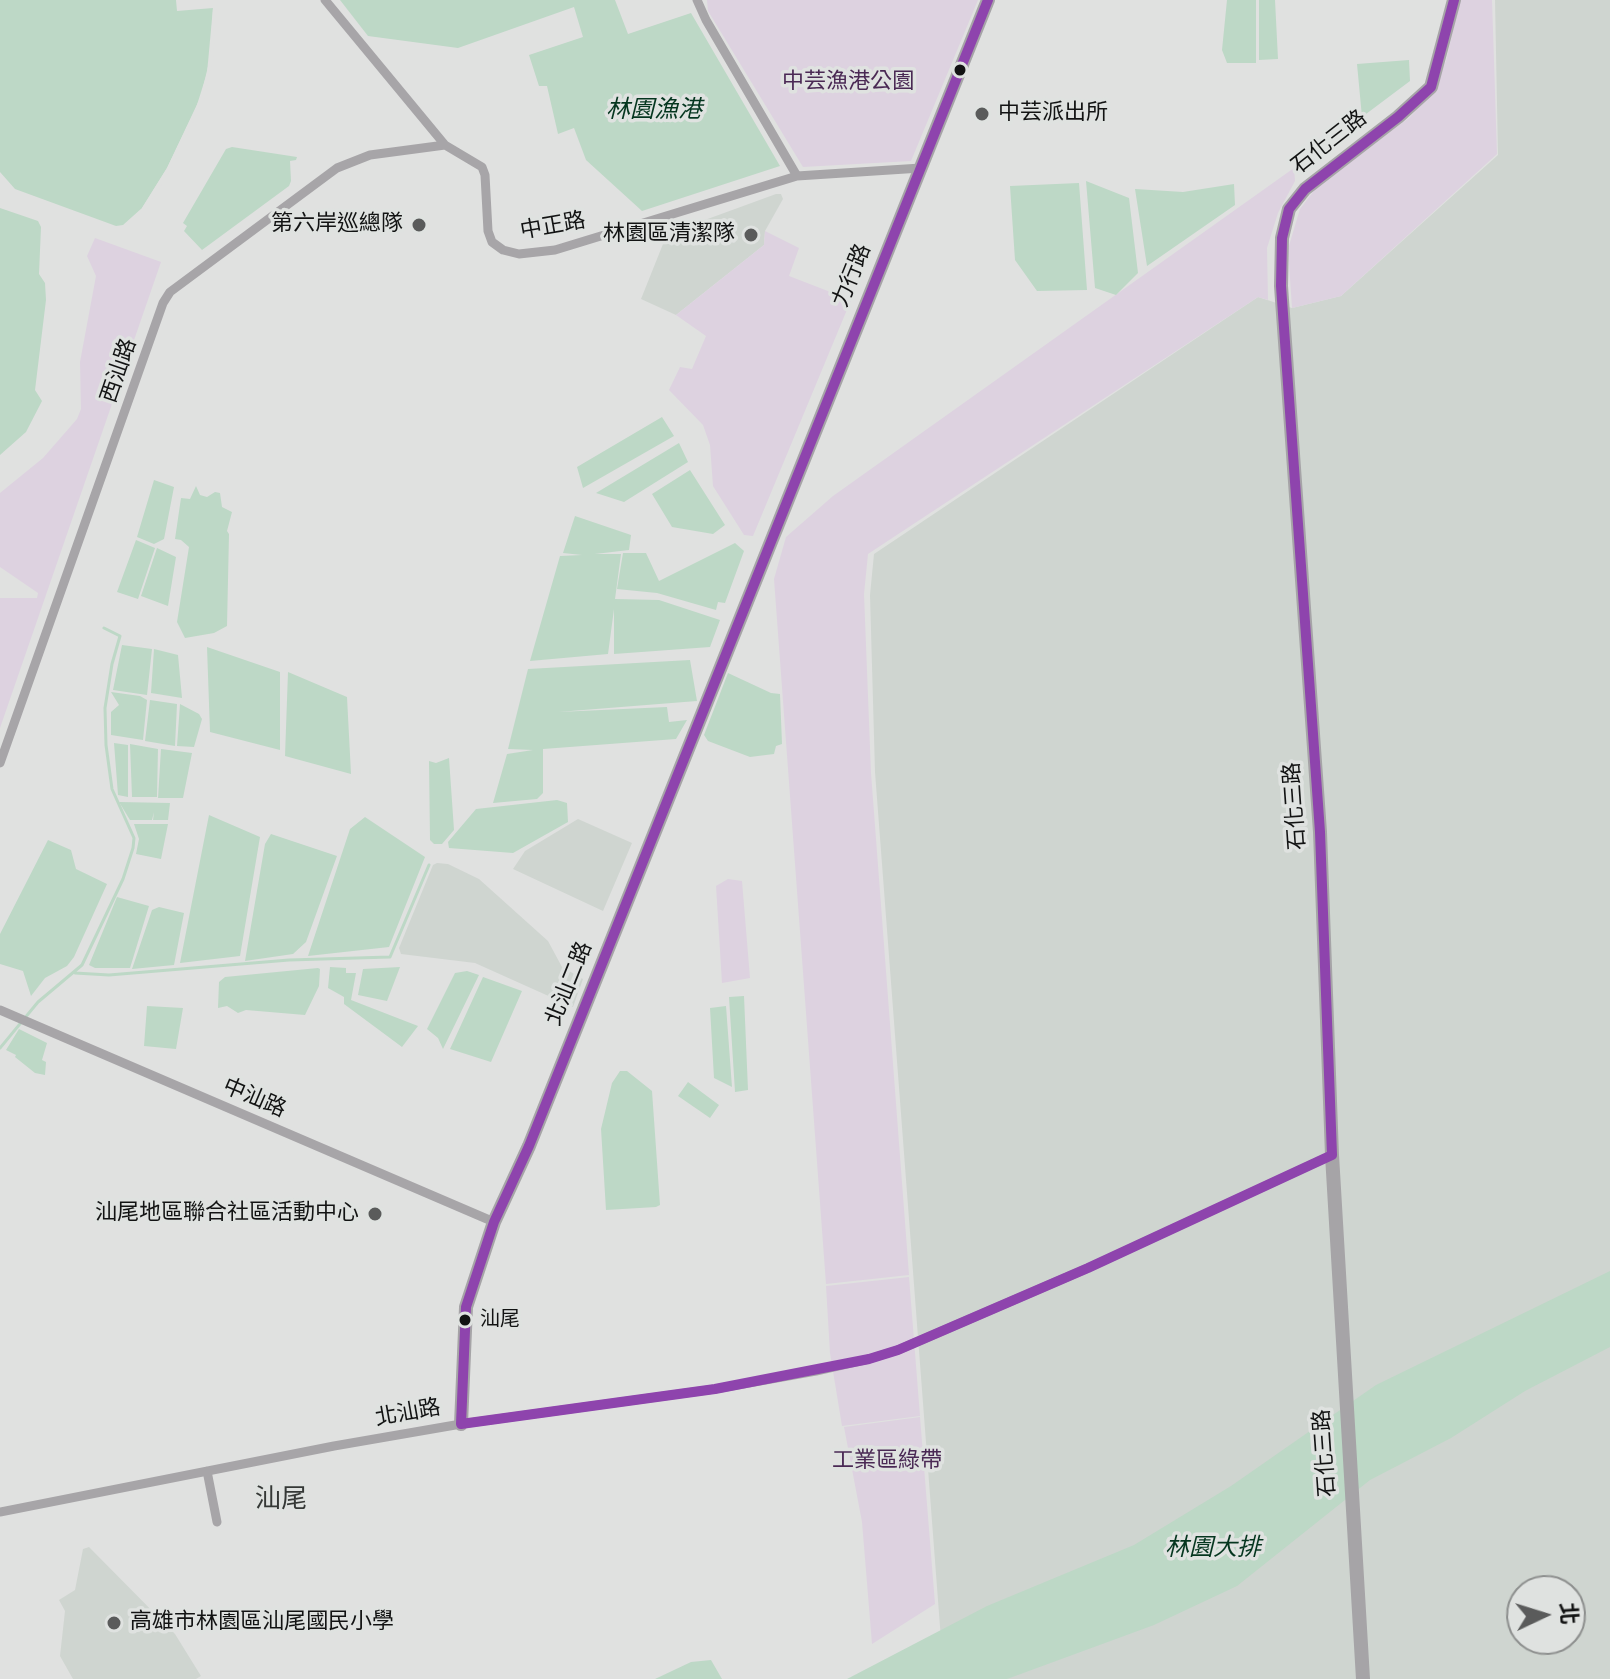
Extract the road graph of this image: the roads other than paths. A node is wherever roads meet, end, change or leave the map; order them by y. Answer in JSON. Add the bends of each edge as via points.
{"nodes":[{"id":1,"x":325,"y":0,"type":"edge"},
{"id":2,"x":697,"y":0,"type":"edge"},
{"id":3,"x":988,"y":0,"type":"edge"},
{"id":4,"x":1454,"y":0,"type":"edge"},
{"id":5,"x":445,"y":145,"type":"junction"},
{"id":6,"x":921,"y":168,"type":"junction"},
{"id":7,"x":797,"y":176,"type":"junction"},
{"id":8,"x":760,"y":568,"type":"joint"},
{"id":9,"x":0,"y":763,"type":"edge"},
{"id":10,"x":0,"y":1010,"type":"edge"},
{"id":11,"x":1332,"y":1155,"type":"junction"},
{"id":12,"x":494,"y":1222,"type":"junction"},
{"id":13,"x":461,"y":1424,"type":"junction"},
{"id":14,"x":207,"y":1471,"type":"junction"},
{"id":15,"x":0,"y":1512,"type":"edge"},
{"id":16,"x":217,"y":1522,"type":"dead end"},
{"id":17,"x":1363,"y":1679,"type":"edge"}],
"edges":[{"from":1,"to":5,"type":"street","name":"中正路"},
{"from":2,"to":7,"type":"street"},
{"from":3,"to":6,"type":"street","name":"力行路"},
{"from":4,"to":11,"type":"street","name":"石化三路","via":[[1431,87],[1305,189],[1289,209],[1282,238],[1281,286],[1320,832]]},
{"from":5,"to":7,"type":"street","name":"中正路","via":[[482,167],[492,242],[519,254],[585,242]]},
{"from":5,"to":9,"type":"street","name":"西汕路","via":[[370,155],[337,168],[170,292]]},
{"from":6,"to":7,"type":"street","name":"中正路"},
{"from":6,"to":8,"type":"street","name":"力行路"},
{"from":8,"to":12,"type":"street","name":"北汕二路"},
{"from":10,"to":12,"type":"street","name":"中汕路"},
{"from":11,"to":13,"type":"street","name":"北汕路","via":[[1088,1268],[869,1359],[715,1389]]},
{"from":11,"to":17,"type":"street","name":"石化三路"},
{"from":12,"to":13,"type":"street","name":"北汕二路","via":[[466,1307]]},
{"from":13,"to":14,"type":"street","name":"北汕路"},
{"from":14,"to":15,"type":"street","name":"北汕路"},
{"from":14,"to":16,"type":"street"}]}
